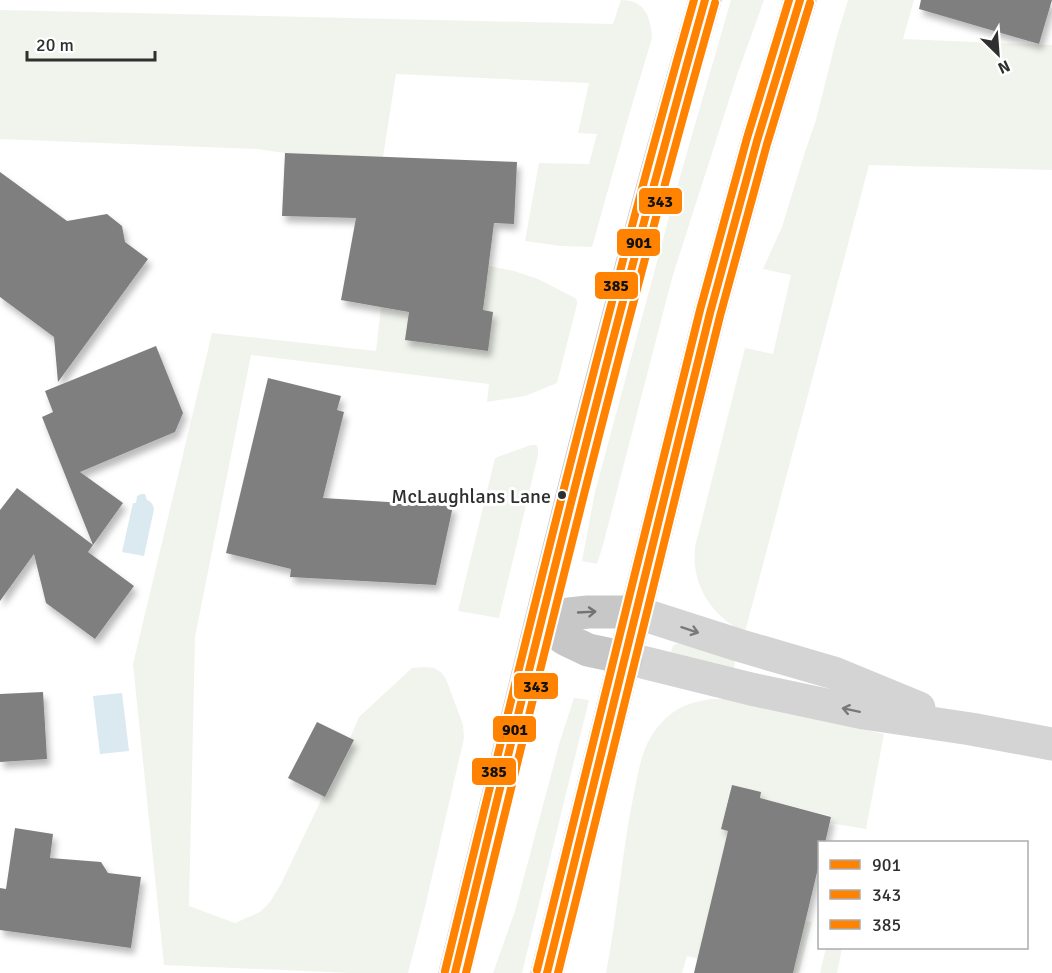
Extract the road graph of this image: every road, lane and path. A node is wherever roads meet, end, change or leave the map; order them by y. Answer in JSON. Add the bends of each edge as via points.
{"nodes":[{"id":1,"x":705,"y":0,"type":"edge"},
{"id":2,"x":800,"y":0,"type":"edge"},
{"id":3,"x":635,"y":612,"type":"junction"},
{"id":4,"x":541,"y":623,"type":"junction"},
{"id":5,"x":626,"y":658,"type":"junction"},
{"id":6,"x":971,"y":729,"type":"junction"},
{"id":7,"x":1052,"y":744,"type":"edge"},
{"id":8,"x":455,"y":973,"type":"edge"},
{"id":9,"x":547,"y":973,"type":"edge"}],
"edges":[{"from":1,"to":4,"type":"main road","via":[[574,483]]},
{"from":2,"to":3,"type":"main road","via":[[710,313]]},
{"from":4,"to":3,"type":"main road","one_way":true,"via":[[569,614]]},
{"from":3,"to":5,"type":"main road"},
{"from":3,"to":6,"type":"street","one_way":true,"via":[[834,673]]},
{"from":4,"to":5,"type":"main road","via":[[588,650]]},
{"from":4,"to":8,"type":"main road"},
{"from":6,"to":5,"type":"street","one_way":true,"via":[[864,713]]},
{"from":5,"to":9,"type":"main road"},
{"from":6,"to":7,"type":"street"}]}
